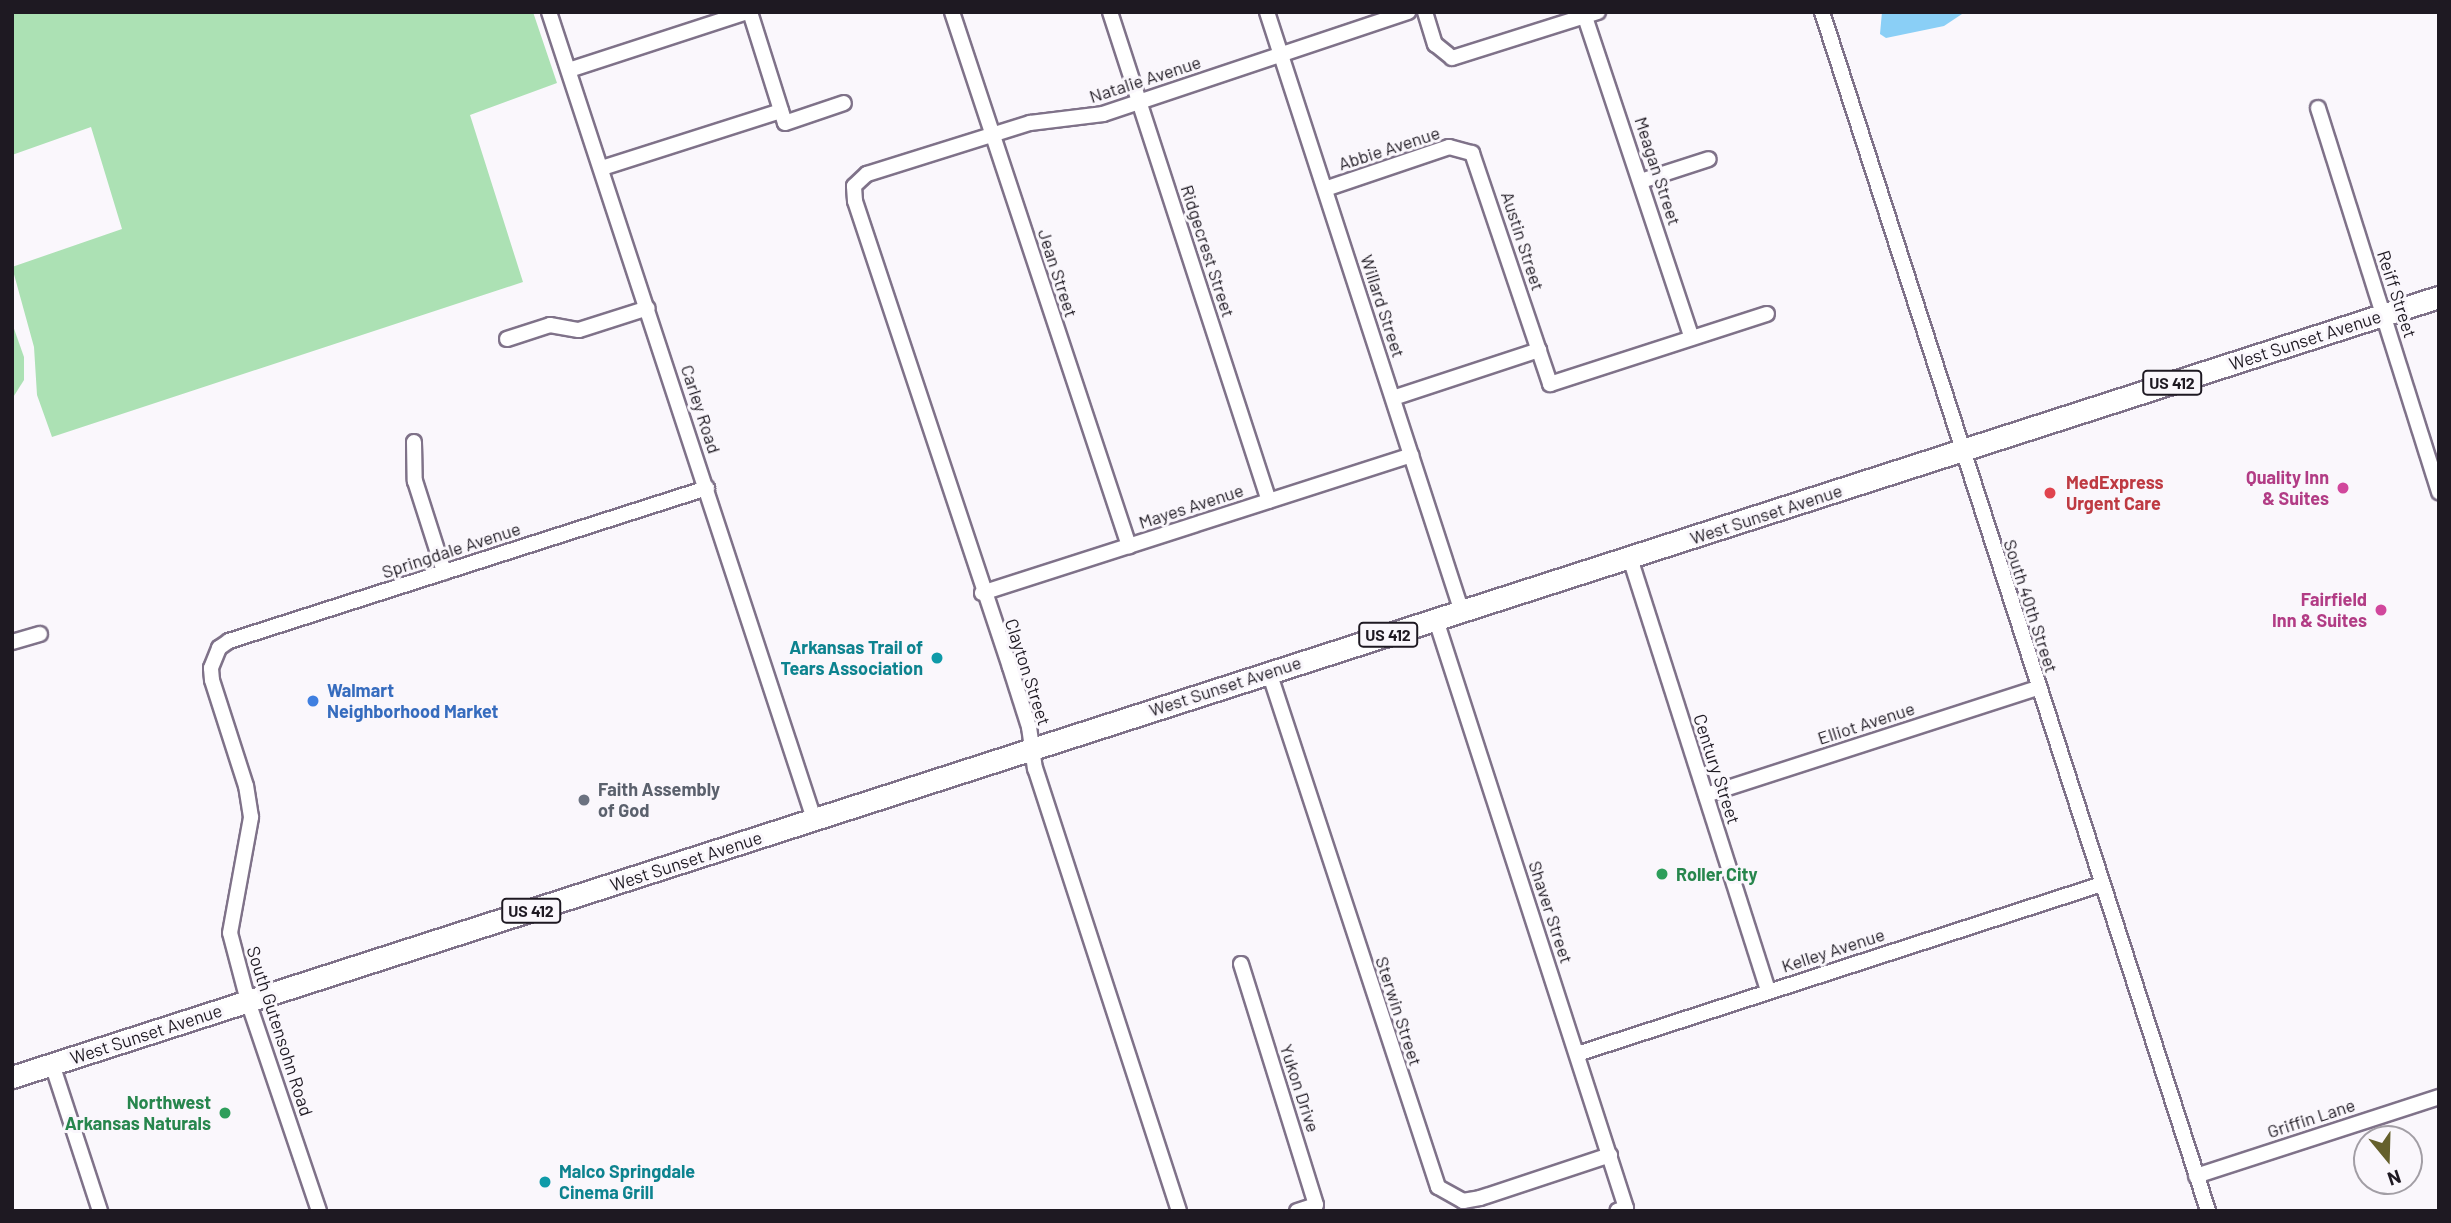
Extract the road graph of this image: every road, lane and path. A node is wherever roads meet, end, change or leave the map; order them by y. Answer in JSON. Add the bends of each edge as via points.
{"nodes":[{"id":1,"x":549,"y":12,"type":"edge"},
{"id":2,"x":748,"y":12,"type":"edge"},
{"id":3,"x":952,"y":12,"type":"edge"},
{"id":4,"x":1110,"y":12,"type":"edge"},
{"id":5,"x":1267,"y":12,"type":"edge"},
{"id":6,"x":1408,"y":12,"type":"edge"},
{"id":7,"x":1425,"y":12,"type":"edge"},
{"id":8,"x":1822,"y":12,"type":"edge"},
{"id":9,"x":1592,"y":14,"type":"edge"},
{"id":10,"x":1280,"y":54,"type":"junction"},
{"id":11,"x":569,"y":70,"type":"junction"},
{"id":12,"x":1139,"y":102,"type":"junction"},
{"id":13,"x":844,"y":103,"type":"dead end"},
{"id":14,"x":2318,"y":108,"type":"dead end"},
{"id":15,"x":781,"y":111,"type":"junction"},
{"id":16,"x":992,"y":135,"type":"junction"},
{"id":17,"x":1466,"y":148,"type":"joint"},
{"id":18,"x":1709,"y":159,"type":"dead end"},
{"id":19,"x":602,"y":169,"type":"junction"},
{"id":20,"x":1641,"y":181,"type":"junction"},
{"id":21,"x":854,"y":186,"type":"joint"},
{"id":22,"x":1325,"y":189,"type":"junction"},
{"id":23,"x":2439,"y":297,"type":"edge"},
{"id":24,"x":648,"y":308,"type":"junction"},
{"id":25,"x":1767,"y":314,"type":"dead end"},
{"id":26,"x":2384,"y":314,"type":"junction"},
{"id":27,"x":1692,"y":338,"type":"junction"},
{"id":28,"x":507,"y":339,"type":"dead end"},
{"id":29,"x":1539,"y":350,"type":"junction"},
{"id":30,"x":1393,"y":398,"type":"junction"},
{"id":31,"x":414,"y":442,"type":"dead end"},
{"id":32,"x":1961,"y":452,"type":"junction"},
{"id":33,"x":1411,"y":455,"type":"junction"},
{"id":34,"x":707,"y":488,"type":"junction"},
{"id":35,"x":2439,"y":492,"type":"edge"},
{"id":36,"x":1269,"y":501,"type":"junction"},
{"id":37,"x":1129,"y":546,"type":"junction"},
{"id":38,"x":1630,"y":558,"type":"junction"},
{"id":39,"x":444,"y":572,"type":"junction"},
{"id":40,"x":982,"y":593,"type":"junction"},
{"id":41,"x":1462,"y":612,"type":"junction"},
{"id":42,"x":1436,"y":620,"type":"junction"},
{"id":43,"x":40,"y":634,"type":"dead end"},
{"id":44,"x":12,"y":642,"type":"edge"},
{"id":45,"x":214,"y":657,"type":"joint"},
{"id":46,"x":1269,"y":672,"type":"junction"},
{"id":47,"x":2037,"y":688,"type":"junction"},
{"id":48,"x":1032,"y":750,"type":"junction"},
{"id":49,"x":1706,"y":795,"type":"junction"},
{"id":50,"x":814,"y":820,"type":"junction"},
{"id":51,"x":2102,"y":884,"type":"junction"},
{"id":52,"x":1241,"y":964,"type":"dead end"},
{"id":53,"x":1768,"y":991,"type":"junction"},
{"id":54,"x":248,"y":1002,"type":"junction"},
{"id":55,"x":1577,"y":1054,"type":"junction"},
{"id":56,"x":52,"y":1064,"type":"junction"},
{"id":57,"x":12,"y":1077,"type":"edge"},
{"id":58,"x":2439,"y":1097,"type":"edge"},
{"id":59,"x":1610,"y":1155,"type":"junction"},
{"id":60,"x":2196,"y":1175,"type":"junction"},
{"id":61,"x":1624,"y":1210,"type":"edge"},
{"id":62,"x":100,"y":1211,"type":"edge"},
{"id":63,"x":319,"y":1211,"type":"edge"},
{"id":64,"x":1179,"y":1211,"type":"edge"},
{"id":65,"x":1297,"y":1211,"type":"edge"},
{"id":66,"x":2208,"y":1211,"type":"edge"}],
"edges":[{"from":1,"to":11,"type":"street","name":"Carley Road"},
{"from":2,"to":11,"type":"street"},
{"from":2,"to":15,"type":"street"},
{"from":3,"to":16,"type":"street","name":"Jean Street"},
{"from":4,"to":12,"type":"street","name":"Ridgecrest Street"},
{"from":5,"to":10,"type":"street","name":"Willard Street"},
{"from":6,"to":10,"type":"street","name":"Natalie Avenue"},
{"from":7,"to":9,"type":"street","via":[[1435,44],[1452,58]]},
{"from":8,"to":32,"type":"street","name":"South 40th Street"},
{"from":9,"to":20,"type":"street","name":"Meagan Street"},
{"from":10,"to":12,"type":"street","name":"Natalie Avenue"},
{"from":10,"to":22,"type":"street","name":"Willard Street"},
{"from":11,"to":19,"type":"street","name":"Carley Road"},
{"from":12,"to":16,"type":"street","name":"Natalie Avenue","via":[[1102,114],[1048,120]]},
{"from":12,"to":36,"type":"street","name":"Ridgecrest Street"},
{"from":13,"to":15,"type":"street","via":[[785,123]]},
{"from":14,"to":26,"type":"street","name":"Reiff Street"},
{"from":15,"to":19,"type":"street"},
{"from":16,"to":21,"type":"street","name":"Natalie Avenue","via":[[867,174]]},
{"from":16,"to":37,"type":"street","name":"Jean Street"},
{"from":17,"to":22,"type":"street","name":"Abbie Avenue","via":[[1449,147]]},
{"from":17,"to":29,"type":"street","name":"Austin Street","via":[[1476,160]]},
{"from":18,"to":20,"type":"street"},
{"from":19,"to":24,"type":"street","name":"Carley Road"},
{"from":20,"to":27,"type":"street","name":"Meagan Street"},
{"from":21,"to":40,"type":"street","name":"Clayton Street","via":[[855,201]]},
{"from":22,"to":30,"type":"street","name":"Willard Street"},
{"from":23,"to":26,"type":"highway","name":"West Sunset Avenue","number":"US 412"},
{"from":24,"to":28,"type":"street","via":[[579,330],[550,325]]},
{"from":24,"to":34,"type":"street","name":"Carley Road"},
{"from":25,"to":27,"type":"street"},
{"from":26,"to":32,"type":"highway","name":"West Sunset Avenue","number":"US 412"},
{"from":26,"to":35,"type":"street","name":"Reiff Street"},
{"from":27,"to":29,"type":"street","via":[[1550,384]]},
{"from":29,"to":30,"type":"street"},
{"from":30,"to":33,"type":"street","name":"Willard Street"},
{"from":31,"to":39,"type":"street","via":[[415,481]]},
{"from":32,"to":38,"type":"highway","name":"West Sunset Avenue","number":"US 412"},
{"from":32,"to":47,"type":"street","name":"South 40th Street"},
{"from":33,"to":36,"type":"street","name":"Mayes Avenue"},
{"from":33,"to":41,"type":"street","name":"Willard Street"},
{"from":34,"to":39,"type":"street","name":"Springdale Avenue"},
{"from":34,"to":50,"type":"street","name":"Carley Road"},
{"from":36,"to":37,"type":"street","name":"Mayes Avenue"},
{"from":37,"to":40,"type":"street","name":"Mayes Avenue"},
{"from":38,"to":41,"type":"highway","name":"West Sunset Avenue","number":"US 412"},
{"from":38,"to":49,"type":"street","name":"Century Street"},
{"from":39,"to":45,"type":"street","name":"Springdale Avenue","via":[[229,641]]},
{"from":40,"to":48,"type":"street","name":"Clayton Street","via":[[1010,667]]},
{"from":41,"to":42,"type":"highway","name":"West Sunset Avenue","number":"US 412"},
{"from":42,"to":46,"type":"highway","name":"West Sunset Avenue","number":"US 412"},
{"from":42,"to":55,"type":"street","name":"Shaver Street"},
{"from":43,"to":44,"type":"street"},
{"from":45,"to":54,"type":"street","name":"South Gutensohn Road","via":[[212,680],[250,810],[247,854],[230,923]]},
{"from":46,"to":48,"type":"highway","name":"West Sunset Avenue","number":"US 412"},
{"from":46,"to":59,"type":"street","name":"Sterwin Street","via":[[1438,1187],[1463,1201],[1480,1198]]},
{"from":47,"to":49,"type":"street","name":"Elliot Avenue"},
{"from":47,"to":51,"type":"street","name":"South 40th Street"},
{"from":48,"to":50,"type":"highway","name":"West Sunset Avenue","number":"US 412"},
{"from":48,"to":64,"type":"street","name":"Clayton Street"},
{"from":49,"to":53,"type":"street","name":"Century Street"},
{"from":50,"to":54,"type":"highway","name":"West Sunset Avenue","number":"US 412"},
{"from":51,"to":53,"type":"street","name":"Kelley Avenue"},
{"from":51,"to":60,"type":"street","name":"South 40th Street"},
{"from":52,"to":65,"type":"street","name":"Yukon Drive","via":[[1316,1205]]},
{"from":53,"to":55,"type":"street","name":"Kelley Avenue"},
{"from":54,"to":56,"type":"highway","name":"West Sunset Avenue","number":"US 412"},
{"from":54,"to":63,"type":"street","name":"South Gutensohn Road"},
{"from":55,"to":59,"type":"street","name":"Shaver Street"},
{"from":56,"to":57,"type":"highway","name":"West Sunset Avenue","number":"US 412"},
{"from":56,"to":62,"type":"street"},
{"from":58,"to":60,"type":"street","name":"Griffin Lane"},
{"from":59,"to":61,"type":"street","name":"Shaver Street"},
{"from":60,"to":66,"type":"street","name":"South 40th Street"}]}
